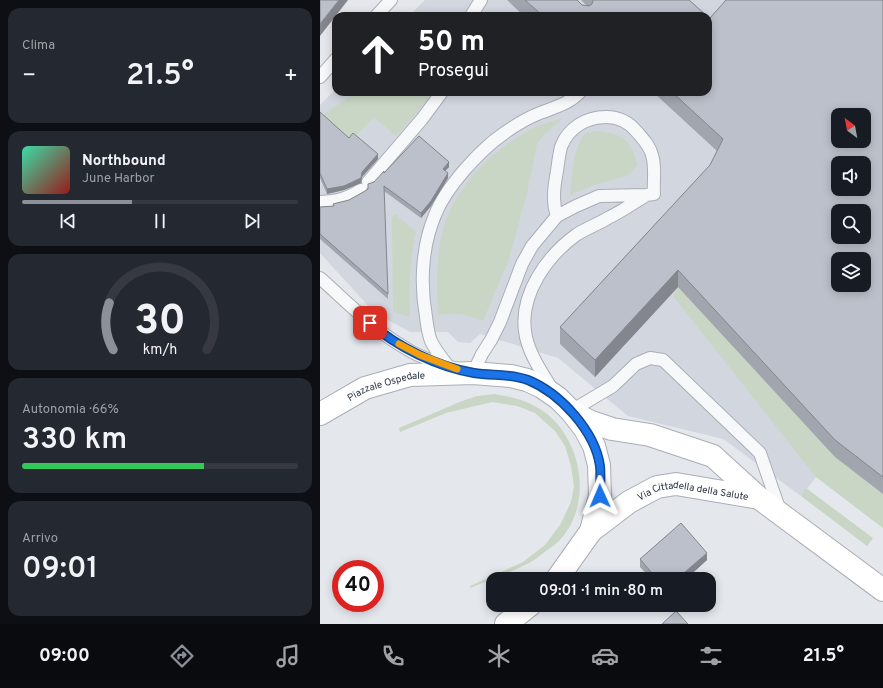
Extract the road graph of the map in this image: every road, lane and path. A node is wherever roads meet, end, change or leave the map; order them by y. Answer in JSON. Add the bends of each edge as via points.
{"nodes":[{"id":1,"x":391,"y":0,"type":"edge"},
{"id":2,"x":481,"y":0,"type":"edge"},
{"id":3,"x":380,"y":12,"type":"edge"},
{"id":4,"x":473,"y":12,"type":"edge"},
{"id":5,"x":332,"y":64,"type":"edge"},
{"id":6,"x":320,"y":77,"type":"edge"},
{"id":7,"x":439,"y":96,"type":"edge"},
{"id":8,"x":576,"y":96,"type":"edge"},
{"id":9,"x":646,"y":196,"type":"junction"},
{"id":10,"x":320,"y":202,"type":"edge"},
{"id":11,"x":558,"y":216,"type":"junction"},
{"id":12,"x":320,"y":278,"type":"edge"},
{"id":13,"x":448,"y":366,"type":"junction"},
{"id":14,"x":474,"y":373,"type":"junction"},
{"id":15,"x":564,"y":405,"type":"junction"},
{"id":16,"x":320,"y":414,"type":"edge"},
{"id":17,"x":759,"y":498,"type":"junction"},
{"id":18,"x":782,"y":514,"type":"junction"},
{"id":19,"x":591,"y":530,"type":"junction"},
{"id":20,"x":562,"y":572,"type":"edge"},
{"id":21,"x":883,"y":590,"type":"edge"},
{"id":22,"x":521,"y":612,"type":"edge"},
{"id":23,"x":506,"y":624,"type":"edge"}],
"edges":[{"from":1,"to":3,"type":"lane"},
{"from":2,"to":4,"type":"lane"},
{"from":5,"to":6,"type":"lane"},
{"from":7,"to":10,"type":"lane","via":[[364,186],[339,201]]},
{"from":8,"to":13,"type":"lane","via":[[502,134],[463,172],[435,215],[424,259],[423,299],[430,340]]},
{"from":9,"to":11,"type":"lane","via":[[599,196]]},
{"from":9,"to":11,"type":"lane","via":[[654,194],[652,154],[646,143],[634,128],[623,120],[599,117],[586,120],[575,127],[561,148],[553,192]]},
{"from":9,"to":15,"type":"lane","via":[[576,235],[557,251],[539,275],[528,296],[525,332],[531,351],[539,370]]},
{"from":11,"to":14,"type":"lane","via":[[532,246],[522,264],[500,322]]},
{"from":12,"to":13,"type":"lane","via":[[381,332],[403,347]]},
{"from":13,"to":14,"type":"lane"},
{"from":14,"to":15,"type":"street","name":"Piazzale Ospedale","via":[[527,380],[542,387]]},
{"from":14,"to":16,"type":"street","name":"Piazzale Ospedale","via":[[410,375],[366,388]]},
{"from":15,"to":17,"type":"street","name":"Via Cittadella della Salute","via":[[591,422],[650,436],[713,456]]},
{"from":15,"to":18,"type":"lane","via":[[612,386],[636,364],[650,358],[662,360],[760,453]]},
{"from":15,"to":19,"type":"street","name":"Piazzale Ospedale","via":[[585,429],[600,465],[600,496]]},
{"from":17,"to":18,"type":"street","name":"Via Cittadella della Salute"},
{"from":17,"to":19,"type":"street","name":"Via Cittadella della Salute","via":[[676,484],[657,487],[629,502]]},
{"from":18,"to":21,"type":"street","name":"Via Cittadella della Salute"},
{"from":19,"to":20,"type":"street","name":"Piazzale Ospedale"},
{"from":22,"to":23,"type":"street"}]}
